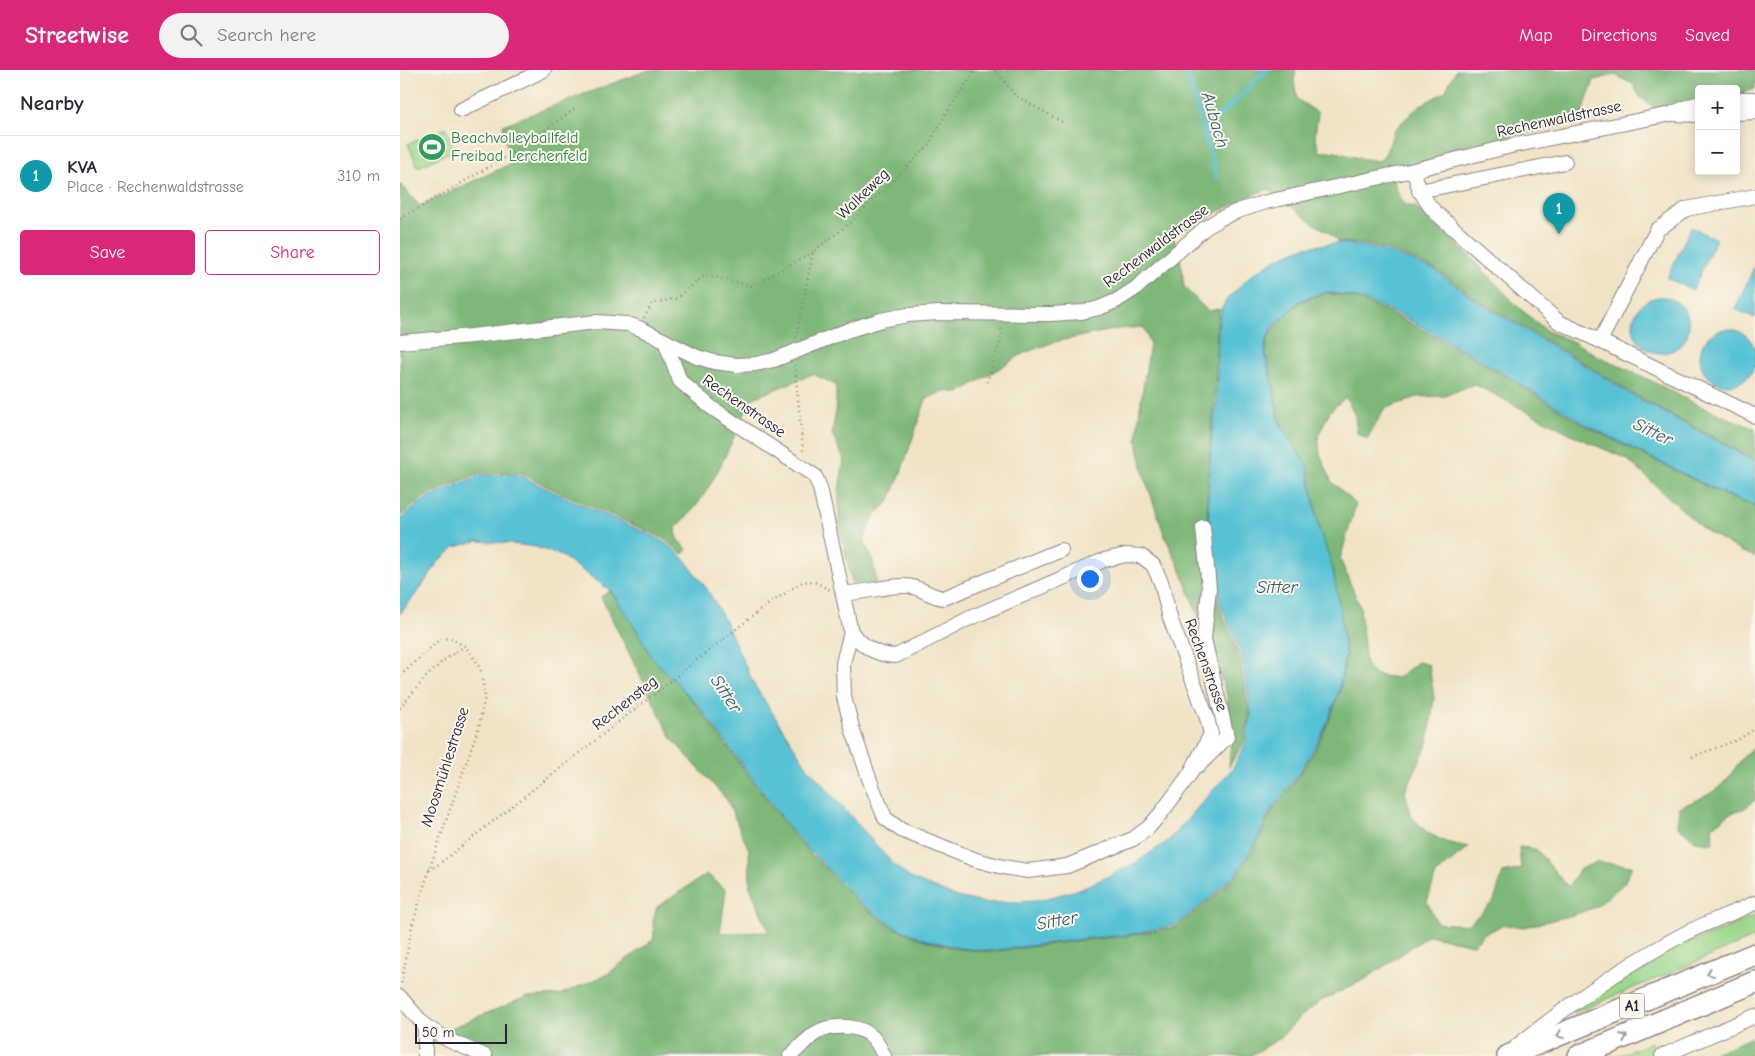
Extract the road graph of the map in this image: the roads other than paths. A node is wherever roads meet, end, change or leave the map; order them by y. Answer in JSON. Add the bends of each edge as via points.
{"nodes":[{"id":1,"x":544,"y":70,"type":"edge"},
{"id":2,"x":1755,"y":98,"type":"edge"},
{"id":3,"x":1740,"y":99,"type":"edge"},
{"id":4,"x":1695,"y":104,"type":"edge"},
{"id":5,"x":1755,"y":108,"type":"edge"},
{"id":6,"x":461,"y":110,"type":"dead end"},
{"id":7,"x":1740,"y":113,"type":"edge"},
{"id":8,"x":1671,"y":114,"type":"junction"},
{"id":9,"x":1755,"y":114,"type":"edge"},
{"id":10,"x":1695,"y":115,"type":"edge"},
{"id":11,"x":1565,"y":162,"type":"dead end"},
{"id":12,"x":1414,"y":170,"type":"junction"},
{"id":13,"x":1419,"y":191,"type":"junction"},
{"id":14,"x":1755,"y":196,"type":"edge"},
{"id":15,"x":665,"y":341,"type":"junction"},
{"id":16,"x":1600,"y":341,"type":"junction"},
{"id":17,"x":400,"y":342,"type":"edge"},
{"id":18,"x":1755,"y":416,"type":"edge"},
{"id":19,"x":1203,"y":527,"type":"dead end"},
{"id":20,"x":1061,"y":550,"type":"dead end"},
{"id":21,"x":843,"y":593,"type":"junction"},
{"id":22,"x":851,"y":632,"type":"junction"},
{"id":23,"x":1190,"y":774,"type":"junction"},
{"id":24,"x":1755,"y":903,"type":"edge"},
{"id":25,"x":1755,"y":954,"type":"edge"},
{"id":26,"x":1755,"y":982,"type":"edge"},
{"id":27,"x":400,"y":997,"type":"edge"},
{"id":28,"x":1755,"y":1016,"type":"edge"},
{"id":29,"x":425,"y":1026,"type":"junction"},
{"id":30,"x":425,"y":1056,"type":"edge"},
{"id":31,"x":485,"y":1056,"type":"edge"},
{"id":32,"x":790,"y":1056,"type":"edge"},
{"id":33,"x":884,"y":1056,"type":"edge"},
{"id":34,"x":1506,"y":1056,"type":"edge"},
{"id":35,"x":1579,"y":1056,"type":"edge"},
{"id":36,"x":1662,"y":1056,"type":"edge"}],
"edges":[{"from":1,"to":6,"type":"street"},
{"from":2,"to":3,"type":"street"},
{"from":4,"to":8,"type":"street","name":"Rechenwaldstrasse"},
{"from":5,"to":9,"type":"street"},
{"from":7,"to":9,"type":"street"},
{"from":8,"to":10,"type":"street","name":"Rechenwaldstrasse"},
{"from":8,"to":12,"type":"street","name":"Rechenwaldstrasse","via":[[1511,146]]},
{"from":11,"to":13,"type":"street"},
{"from":12,"to":13,"type":"street"},
{"from":12,"to":15,"type":"street","name":"Rechenwaldstrasse","via":[[1266,202],[1221,218],[1190,240],[1136,288],[1099,308],[1082,312],[908,315],[846,331],[756,364],[714,362]]},
{"from":13,"to":16,"type":"street","via":[[1435,212],[1559,322]]},
{"from":14,"to":16,"type":"street","via":[[1686,209],[1658,230]]},
{"from":15,"to":17,"type":"street","via":[[627,324],[596,322]]},
{"from":15,"to":21,"type":"street","name":"Rechenstrasse","via":[[680,381],[712,408],[814,476],[820,488]]},
{"from":16,"to":18,"type":"street"},
{"from":19,"to":23,"type":"street","via":[[1209,588],[1204,639],[1227,737]]},
{"from":20,"to":21,"type":"street","via":[[944,598],[907,586]]},
{"from":21,"to":22,"type":"street","name":"Rechenstrasse"},
{"from":22,"to":23,"type":"street","name":"Rechenstrasse","via":[[843,663],[844,697],[870,781],[885,818],[926,841],[1003,867],[1028,871],[1067,866],[1133,839],[1148,828]]},
{"from":22,"to":23,"type":"street","name":"Rechenstrasse","via":[[862,644],[883,656],[896,656],[968,619],[1104,560],[1126,555],[1141,556],[1153,565],[1161,582],[1170,618],[1211,734]]},
{"from":24,"to":34,"type":"street","via":[[1682,935],[1634,964],[1546,1023]]},
{"from":25,"to":34,"type":"highway","number":"A1","one_way":true},
{"from":35,"to":26,"type":"highway","number":"A1","one_way":true},
{"from":27,"to":29,"type":"street"},
{"from":28,"to":36,"type":"street"},
{"from":29,"to":30,"type":"street"},
{"from":29,"to":31,"type":"street"},
{"from":32,"to":33,"type":"street","via":[[817,1032],[831,1027],[862,1030],[870,1034]]}]}
